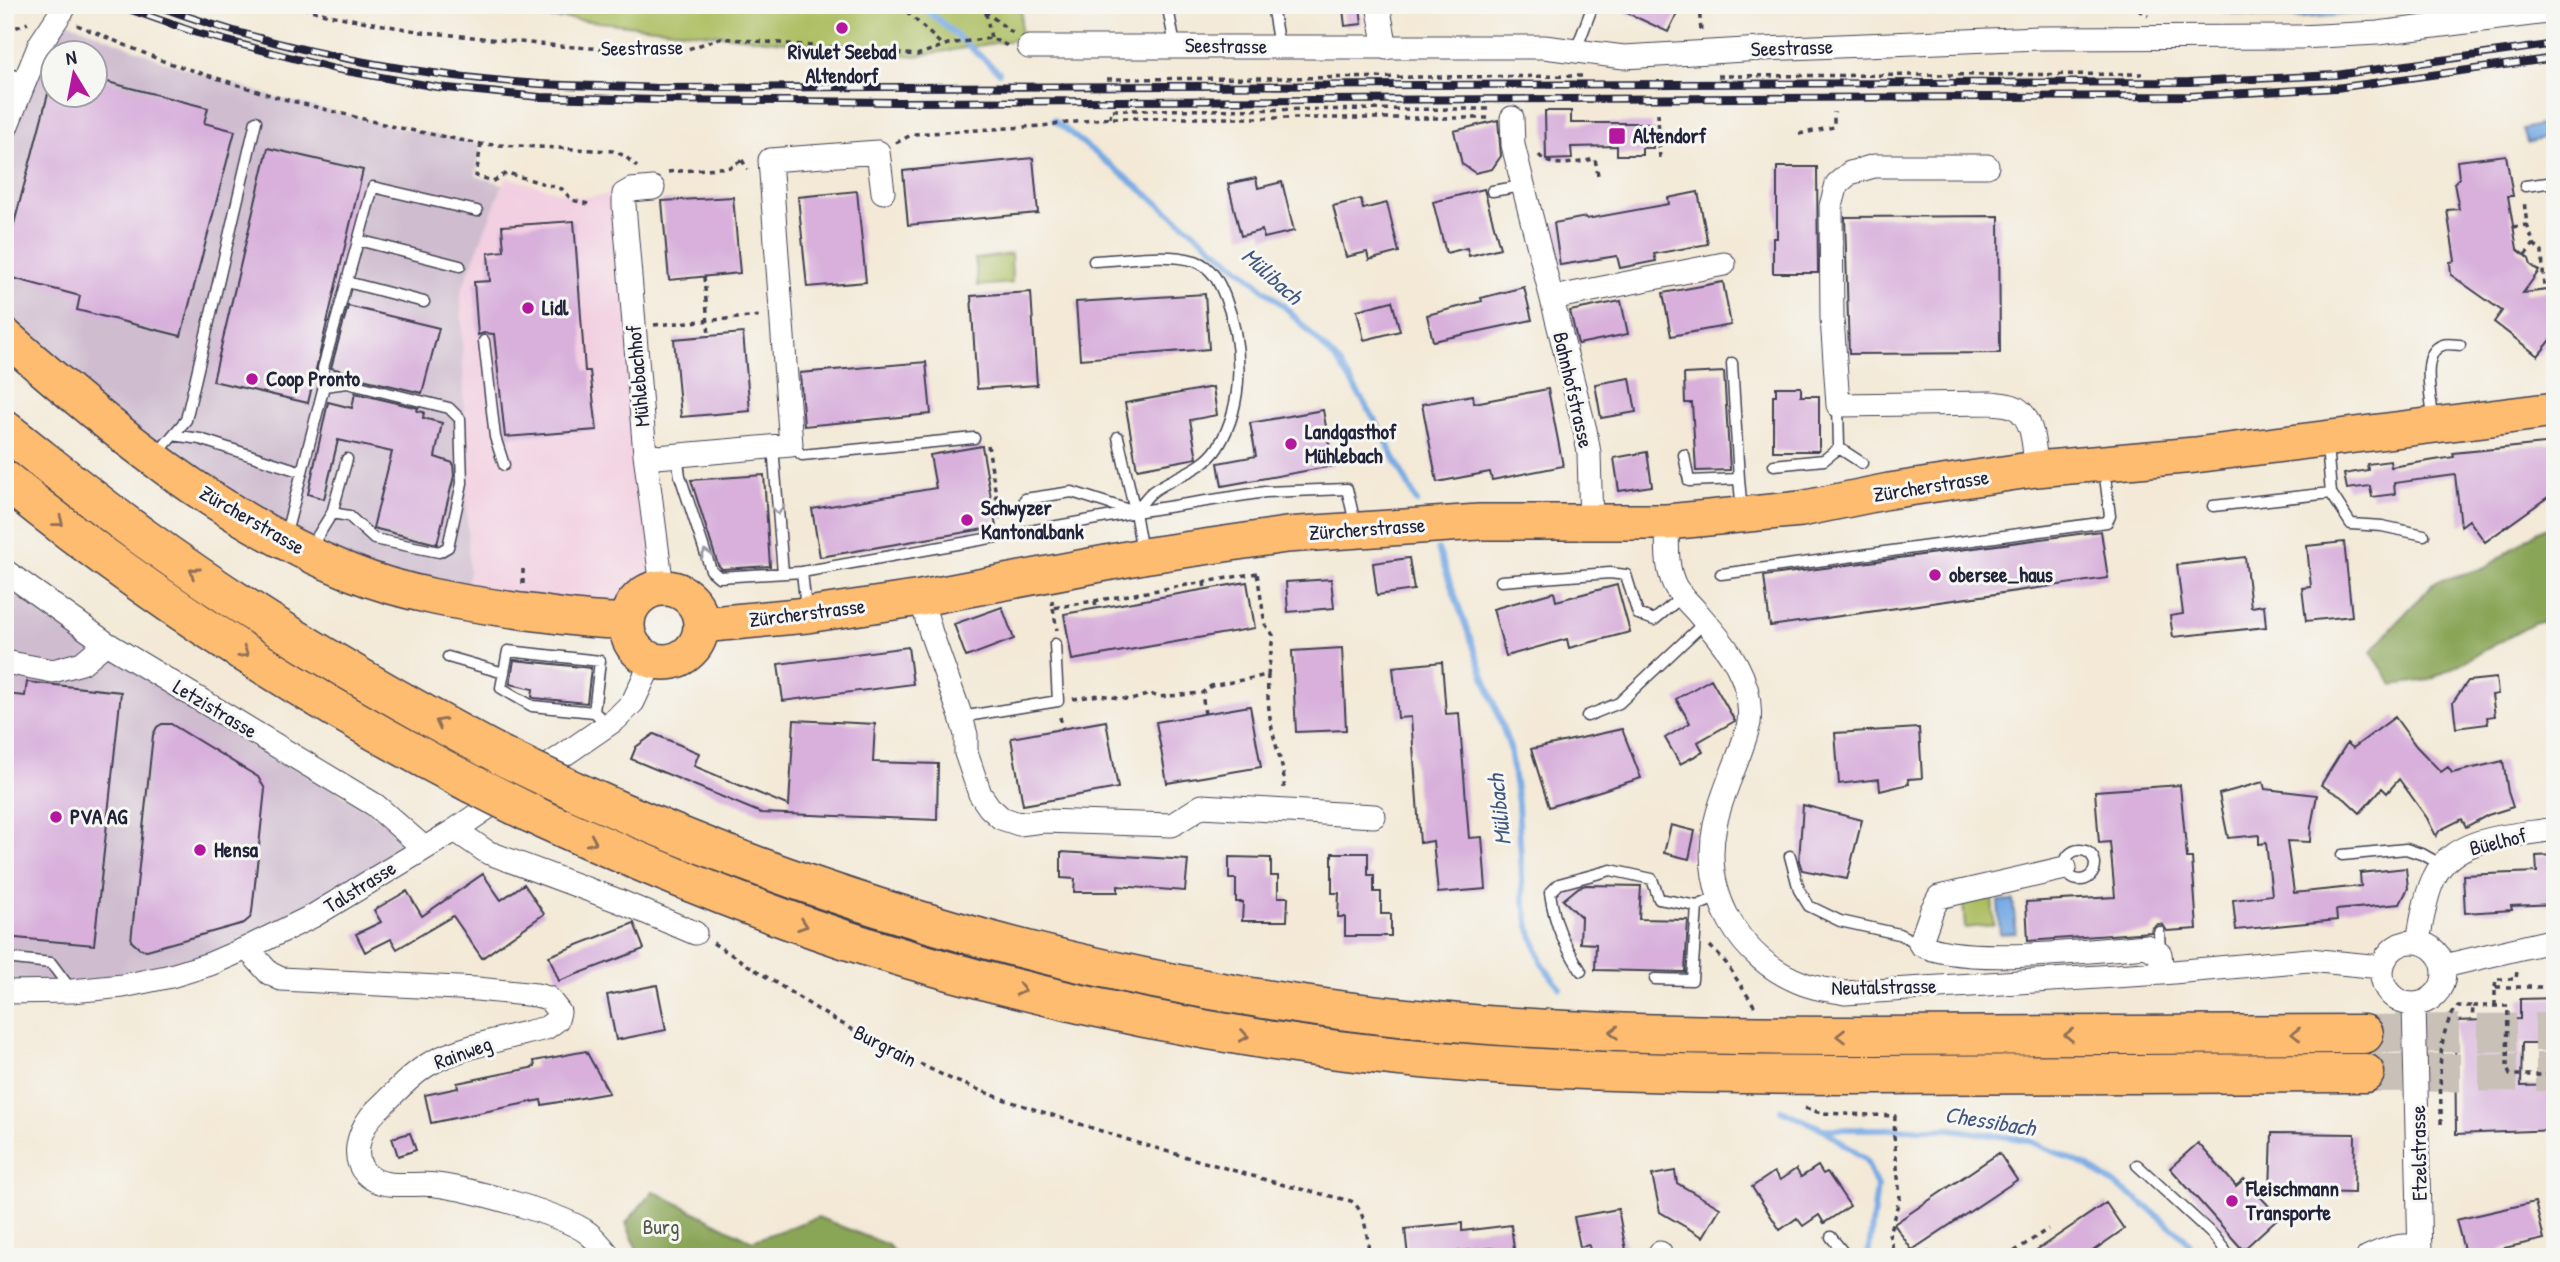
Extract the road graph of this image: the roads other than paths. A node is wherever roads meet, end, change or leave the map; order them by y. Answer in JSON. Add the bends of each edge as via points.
{"nodes":[{"id":1,"x":1272,"y":5,"type":"edge"},
{"id":2,"x":1378,"y":5,"type":"edge"},
{"id":3,"x":1594,"y":5,"type":"edge"},
{"id":4,"x":1168,"y":8,"type":"dead end"},
{"id":5,"x":2555,"y":11,"type":"edge"},
{"id":6,"x":63,"y":12,"type":"edge"},
{"id":7,"x":1175,"y":46,"type":"junction"},
{"id":8,"x":1029,"y":47,"type":"road end"},
{"id":9,"x":1279,"y":47,"type":"junction"},
{"id":10,"x":1386,"y":48,"type":"junction"},
{"id":11,"x":1576,"y":50,"type":"junction"},
{"id":12,"x":5,"y":70,"type":"edge"},
{"id":13,"x":26,"y":82,"type":"junction"},
{"id":14,"x":1503,"y":114,"type":"road end"},
{"id":15,"x":256,"y":121,"type":"dead end"},
{"id":16,"x":5,"y":130,"type":"edge"},
{"id":17,"x":1987,"y":166,"type":"dead end"},
{"id":18,"x":655,"y":177,"type":"road end"},
{"id":19,"x":2555,"y":182,"type":"edge"},
{"id":20,"x":1523,"y":186,"type":"junction"},
{"id":21,"x":2525,"y":186,"type":"road end"},
{"id":22,"x":1492,"y":191,"type":"dead end"},
{"id":23,"x":883,"y":192,"type":"dead end"},
{"id":24,"x":477,"y":211,"type":"dead end"},
{"id":25,"x":358,"y":240,"type":"junction"},
{"id":26,"x":1094,"y":261,"type":"dead end"},
{"id":27,"x":1724,"y":264,"type":"dead end"},
{"id":28,"x":460,"y":266,"type":"dead end"},
{"id":29,"x":347,"y":282,"type":"junction"},
{"id":30,"x":1552,"y":298,"type":"junction"},
{"id":31,"x":424,"y":302,"type":"dead end"},
{"id":32,"x":5,"y":336,"type":"edge"},
{"id":33,"x":484,"y":341,"type":"dead end"},
{"id":34,"x":2460,"y":345,"type":"dead end"},
{"id":35,"x":1732,"y":363,"type":"dead end"},
{"id":36,"x":324,"y":386,"type":"junction"},
{"id":37,"x":1838,"y":405,"type":"junction"},
{"id":38,"x":2555,"y":410,"type":"edge"},
{"id":39,"x":2433,"y":425,"type":"junction"},
{"id":40,"x":5,"y":429,"type":"edge"},
{"id":41,"x":1118,"y":437,"type":"dead end"},
{"id":42,"x":974,"y":438,"type":"dead end"},
{"id":43,"x":2326,"y":438,"type":"junction"},
{"id":44,"x":782,"y":446,"type":"junction"},
{"id":45,"x":163,"y":447,"type":"junction"},
{"id":46,"x":1839,"y":449,"type":"junction"},
{"id":47,"x":639,"y":454,"type":"junction"},
{"id":48,"x":677,"y":455,"type":"junction"},
{"id":49,"x":1684,"y":455,"type":"dead end"},
{"id":50,"x":347,"y":459,"type":"dead end"},
{"id":51,"x":1862,"y":463,"type":"dead end"},
{"id":52,"x":2103,"y":463,"type":"junction"},
{"id":53,"x":505,"y":465,"type":"dead end"},
{"id":54,"x":1774,"y":465,"type":"dead end"},
{"id":55,"x":2036,"y":469,"type":"junction"},
{"id":56,"x":302,"y":472,"type":"junction"},
{"id":57,"x":1739,"y":479,"type":"junction"},
{"id":58,"x":5,"y":480,"type":"edge"},
{"id":59,"x":2332,"y":493,"type":"junction"},
{"id":60,"x":1025,"y":499,"type":"dead end"},
{"id":61,"x":2213,"y":506,"type":"dead end"},
{"id":62,"x":1135,"y":512,"type":"junction"},
{"id":63,"x":332,"y":513,"type":"junction"},
{"id":64,"x":1742,"y":515,"type":"junction"},
{"id":65,"x":1667,"y":522,"type":"junction"},
{"id":66,"x":1591,"y":524,"type":"junction"},
{"id":67,"x":1356,"y":530,"type":"junction"},
{"id":68,"x":2424,"y":535,"type":"dead end"},
{"id":69,"x":296,"y":546,"type":"junction"},
{"id":70,"x":1143,"y":556,"type":"junction"},
{"id":71,"x":5,"y":571,"type":"edge"},
{"id":72,"x":802,"y":572,"type":"junction"},
{"id":73,"x":783,"y":573,"type":"junction"},
{"id":74,"x":1721,"y":574,"type":"dead end"},
{"id":75,"x":1501,"y":581,"type":"dead end"},
{"id":76,"x":662,"y":587,"type":"junction"},
{"id":77,"x":1683,"y":596,"type":"junction"},
{"id":78,"x":921,"y":598,"type":"junction"},
{"id":79,"x":807,"y":615,"type":"junction"},
{"id":80,"x":626,"y":621,"type":"junction"},
{"id":81,"x":1705,"y":622,"type":"junction"},
{"id":82,"x":701,"y":625,"type":"junction"},
{"id":83,"x":106,"y":643,"type":"junction"},
{"id":84,"x":1055,"y":643,"type":"road end"},
{"id":85,"x":448,"y":657,"type":"dead end"},
{"id":86,"x":652,"y":661,"type":"junction"},
{"id":87,"x":5,"y":662,"type":"edge"},
{"id":88,"x":504,"y":673,"type":"junction"},
{"id":89,"x":1587,"y":716,"type":"dead end"},
{"id":90,"x":961,"y":717,"type":"junction"},
{"id":91,"x":601,"y":718,"type":"junction"},
{"id":92,"x":1374,"y":816,"type":"dead end"},
{"id":93,"x":2555,"y":829,"type":"edge"},
{"id":94,"x":455,"y":830,"type":"junction"},
{"id":95,"x":424,"y":848,"type":"junction"},
{"id":96,"x":2342,"y":855,"type":"dead end"},
{"id":97,"x":1790,"y":856,"type":"dead end"},
{"id":98,"x":2442,"y":865,"type":"junction"},
{"id":99,"x":2065,"y":868,"type":"dead end"},
{"id":100,"x":1707,"y":902,"type":"junction"},
{"id":101,"x":695,"y":933,"type":"road end"},
{"id":102,"x":2555,"y":940,"type":"edge"},
{"id":103,"x":2417,"y":941,"type":"junction"},
{"id":104,"x":1920,"y":944,"type":"junction"},
{"id":105,"x":247,"y":948,"type":"junction"},
{"id":106,"x":2160,"y":953,"type":"junction"},
{"id":107,"x":5,"y":958,"type":"edge"},
{"id":108,"x":2444,"y":966,"type":"junction"},
{"id":109,"x":2381,"y":967,"type":"junction"},
{"id":110,"x":1581,"y":971,"type":"dead end"},
{"id":111,"x":1655,"y":979,"type":"dead end"},
{"id":112,"x":5,"y":992,"type":"edge"},
{"id":113,"x":72,"y":992,"type":"junction"},
{"id":114,"x":2414,"y":1004,"type":"junction"},
{"id":115,"x":2364,"y":1034,"type":"tunnel mouth"},
{"id":116,"x":2365,"y":1073,"type":"tunnel mouth"},
{"id":117,"x":2137,"y":1165,"type":"dead end"},
{"id":118,"x":1831,"y":1237,"type":"dead end"},
{"id":119,"x":2420,"y":1252,"type":"edge"},
{"id":120,"x":610,"y":1257,"type":"edge"},
{"id":121,"x":1847,"y":1257,"type":"edge"},
{"id":122,"x":2230,"y":1257,"type":"edge"},
{"id":123,"x":2368,"y":1257,"type":"edge"}],
"edges":[{"from":1,"to":9,"type":"lane"},
{"from":2,"to":10,"type":"street"},
{"from":3,"to":11,"type":"lane"},
{"from":4,"to":7,"type":"lane"},
{"from":5,"to":11,"type":"street","name":"Seestrasse","via":[[2378,33],[2300,37],[2039,38],[1625,57]]},
{"from":6,"to":13,"type":"street","via":[[40,44]]},
{"from":7,"to":8,"type":"street","name":"Seestrasse"},
{"from":7,"to":9,"type":"street","name":"Seestrasse"},
{"from":9,"to":10,"type":"street","name":"Seestrasse"},
{"from":10,"to":11,"type":"street","name":"Seestrasse"},
{"from":12,"to":13,"type":"lane"},
{"from":13,"to":16,"type":"street"},
{"from":14,"to":20,"type":"street","name":"Bahnhofstrasse"},
{"from":15,"to":45,"type":"lane","via":[[186,419]]},
{"from":17,"to":37,"type":"street","via":[[1874,166],[1850,173],[1837,184],[1831,206]]},
{"from":18,"to":47,"type":"street","name":"Mühlebachhof","via":[[624,194]]},
{"from":19,"to":21,"type":"lane"},
{"from":20,"to":22,"type":"lane"},
{"from":20,"to":30,"type":"street","name":"Bahnhofstrasse"},
{"from":23,"to":44,"type":"street","via":[[878,152],[770,160]]},
{"from":24,"to":25,"type":"lane","via":[[373,187]]},
{"from":25,"to":28,"type":"lane"},
{"from":25,"to":29,"type":"lane"},
{"from":26,"to":62,"type":"lane","via":[[1173,257],[1198,262],[1217,277],[1237,337],[1239,366],[1232,416],[1217,449],[1193,470],[1151,492]]},
{"from":27,"to":30,"type":"street"},
{"from":29,"to":31,"type":"lane"},
{"from":29,"to":36,"type":"lane","via":[[323,368]]},
{"from":30,"to":66,"type":"street","name":"Bahnhofstrasse","via":[[1585,430]]},
{"from":32,"to":45,"type":"main road","name":"Zürcherstrasse","via":[[92,412]]},
{"from":33,"to":53,"type":"lane","via":[[495,437]]},
{"from":34,"to":39,"type":"lane","via":[[2443,345],[2432,352],[2427,370]]},
{"from":35,"to":57,"type":"lane"},
{"from":36,"to":56,"type":"lane"},
{"from":36,"to":63,"type":"lane","via":[[347,383],[449,408],[460,419],[462,482],[448,547],[439,552],[374,539],[349,516]]},
{"from":37,"to":46,"type":"lane"},
{"from":37,"to":55,"type":"street","via":[[2013,406],[2024,415],[2031,433]]},
{"from":38,"to":39,"type":"main road","name":"Zürcherstrasse"},
{"from":39,"to":43,"type":"main road","name":"Zürcherstrasse"},
{"from":115,"to":40,"type":"highway","one_way":true,"bridge":true,"via":[[1689,1035],[1524,1027],[1343,1011],[1180,985],[986,942],[800,883],[699,845],[500,755],[379,689],[234,599],[144,538]]},
{"from":41,"to":62,"type":"lane"},
{"from":42,"to":44,"type":"lane","via":[[802,455]]},
{"from":43,"to":52,"type":"main road","name":"Zürcherstrasse"},
{"from":43,"to":59,"type":"lane"},
{"from":44,"to":48,"type":"street"},
{"from":44,"to":73,"type":"lane","one_way":true},
{"from":45,"to":56,"type":"lane","via":[[200,439]]},
{"from":45,"to":69,"type":"main road","name":"Zürcherstrasse","via":[[207,495]]},
{"from":46,"to":51,"type":"lane"},
{"from":46,"to":54,"type":"lane","via":[[1824,460]]},
{"from":47,"to":48,"type":"street"},
{"from":47,"to":76,"type":"street","name":"Mühlebachhof"},
{"from":73,"to":48,"type":"lane","one_way":true,"via":[[719,578],[711,570]]},
{"from":49,"to":57,"type":"lane","via":[[1689,481]]},
{"from":50,"to":63,"type":"lane"},
{"from":52,"to":55,"type":"main road","name":"Zürcherstrasse"},
{"from":52,"to":74,"type":"lane","via":[[2107,522]]},
{"from":55,"to":64,"type":"main road","name":"Zürcherstrasse"},
{"from":56,"to":69,"type":"lane"},
{"from":57,"to":64,"type":"lane"},
{"from":58,"to":116,"type":"highway","one_way":true,"bridge":true,"via":[[240,651],[378,733],[530,813],[710,891],[870,948],[1046,997],[1278,1041],[1436,1060],[1674,1073]]},
{"from":59,"to":61,"type":"lane"},
{"from":59,"to":68,"type":"lane","via":[[2351,524]]},
{"from":60,"to":62,"type":"lane","via":[[1072,492]]},
{"from":62,"to":67,"type":"lane","via":[[1265,492],[1347,489]]},
{"from":62,"to":70,"type":"lane"},
{"from":62,"to":72,"type":"lane"},
{"from":63,"to":69,"type":"lane"},
{"from":64,"to":65,"type":"main road","name":"Zürcherstrasse"},
{"from":65,"to":66,"type":"main road","name":"Zürcherstrasse"},
{"from":65,"to":77,"type":"street","name":"Neutalstrasse","via":[[1669,564]]},
{"from":66,"to":67,"type":"main road","name":"Zürcherstrasse","via":[[1479,522]]},
{"from":67,"to":70,"type":"main road","name":"Zürcherstrasse","via":[[1286,535]]},
{"from":69,"to":80,"type":"main road","name":"Zürcherstrasse","via":[[351,573],[411,592],[503,609]]},
{"from":70,"to":78,"type":"main road","name":"Zürcherstrasse"},
{"from":71,"to":83,"type":"street","name":"Letzistrasse"},
{"from":72,"to":73,"type":"lane"},
{"from":72,"to":79,"type":"lane"},
{"from":75,"to":77,"type":"lane","via":[[1626,575],[1638,614],[1654,620]]},
{"from":76,"to":80,"type":"main road","via":[[638,598]]},
{"from":76,"to":82,"type":"main road","via":[[694,602]]},
{"from":77,"to":81,"type":"street","name":"Neutalstrasse"},
{"from":78,"to":79,"type":"main road","name":"Zürcherstrasse"},
{"from":78,"to":90,"type":"street"},
{"from":79,"to":82,"type":"main road","name":"Zürcherstrasse"},
{"from":80,"to":86,"type":"main road","via":[[635,649]]},
{"from":81,"to":89,"type":"lane","via":[[1619,703]]},
{"from":81,"to":100,"type":"street","name":"Neutalstrasse","via":[[1736,662],[1751,710],[1715,825]]},
{"from":82,"to":86,"type":"main road","via":[[700,636],[686,655]]},
{"from":83,"to":87,"type":"street","via":[[82,663],[53,671]]},
{"from":83,"to":95,"type":"street","name":"Letzistrasse","via":[[375,805]]},
{"from":84,"to":90,"type":"lane","via":[[1058,701]]},
{"from":85,"to":88,"type":"lane"},
{"from":86,"to":91,"type":"street","name":"Talstrasse","via":[[633,702]]},
{"from":88,"to":91,"type":"lane","via":[[501,688],[532,706]]},
{"from":88,"to":91,"type":"lane","via":[[508,651],[600,661]]},
{"from":90,"to":92,"type":"street","via":[[966,753],[980,794],[1002,818],[1018,824],[1172,825],[1202,806]]},
{"from":91,"to":94,"type":"street","name":"Talstrasse"},
{"from":93,"to":98,"type":"street","name":"Büelhof","via":[[2470,844]]},
{"from":94,"to":95,"type":"street","name":"Talstrasse"},
{"from":94,"to":101,"type":"street","via":[[487,852]]},
{"from":95,"to":105,"type":"street","name":"Talstrasse","via":[[313,916]]},
{"from":96,"to":98,"type":"lane","via":[[2406,849]]},
{"from":97,"to":104,"type":"lane","name":"Neutalstrasse","via":[[1799,890],[1809,906],[1840,921],[1899,934]]},
{"from":98,"to":103,"type":"street","name":"Büelhof","via":[[2433,878]]},
{"from":99,"to":104,"type":"street","name":"Neutalstrasse","via":[[1939,897]]},
{"from":100,"to":106,"type":"street","name":"Neutalstrasse","via":[[1774,969],[1846,993]]},
{"from":100,"to":110,"type":"lane","via":[[1659,899],[1652,879],[1611,870],[1559,884],[1550,893],[1552,908],[1559,934]]},
{"from":100,"to":111,"type":"lane","via":[[1692,980]]},
{"from":102,"to":108,"type":"street"},
{"from":103,"to":108,"type":"street","via":[[2439,954]]},
{"from":103,"to":109,"type":"street","via":[[2401,943],[2388,953]]},
{"from":104,"to":106,"type":"street","name":"Neutalstrasse","via":[[1932,951],[1975,955],[2146,947]]},
{"from":105,"to":113,"type":"street","name":"Talstrasse","via":[[171,976]]},
{"from":105,"to":120,"type":"street","name":"Rainweg","via":[[269,973],[281,979],[477,989],[536,995],[554,1003],[557,1020],[546,1028],[466,1050],[419,1071],[372,1115],[360,1136],[357,1155],[365,1172],[376,1181],[450,1187],[555,1217],[588,1233]]},
{"from":106,"to":109,"type":"street","name":"Neutalstrasse"},
{"from":107,"to":113,"type":"lane","via":[[51,962]]},
{"from":108,"to":114,"type":"street","via":[[2438,991]]},
{"from":109,"to":114,"type":"street","via":[[2389,993]]},
{"from":112,"to":113,"type":"street","name":"Talstrasse"},
{"from":114,"to":119,"type":"street","name":"Etzelstrasse"},
{"from":117,"to":122,"type":"lane","via":[[2214,1236]]},
{"from":118,"to":121,"type":"lane"},
{"from":119,"to":123,"type":"street","name":"Etzelstrasse","via":[[2410,1245]]}]}
